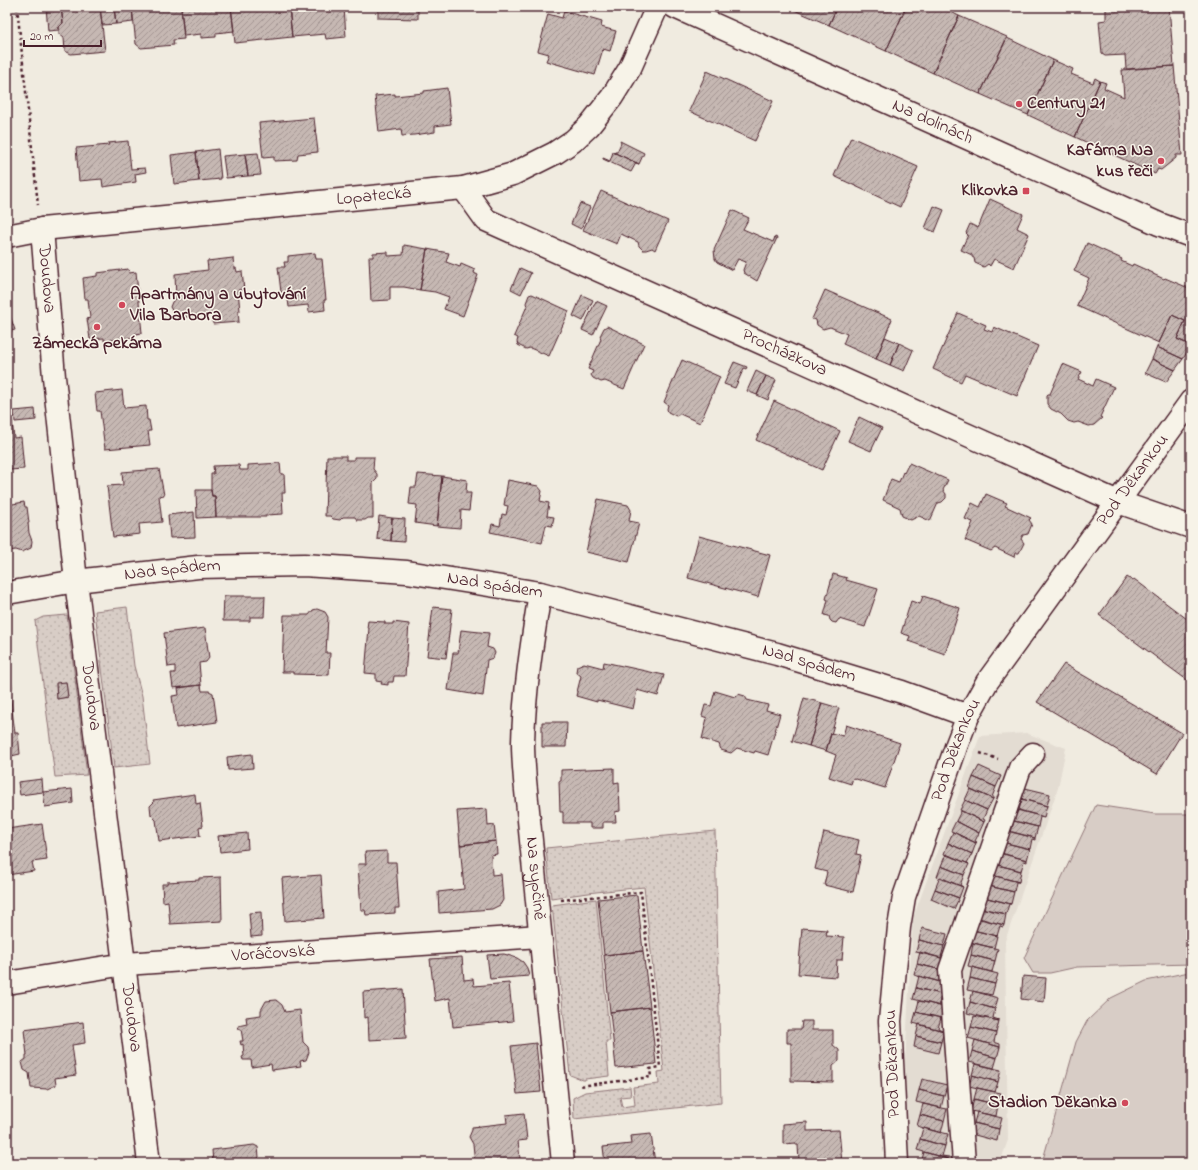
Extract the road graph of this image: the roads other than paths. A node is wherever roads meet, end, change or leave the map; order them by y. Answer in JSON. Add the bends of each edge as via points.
{"nodes":[{"id":1,"x":657,"y":7,"type":"edge"},
{"id":2,"x":676,"y":7,"type":"edge"},
{"id":3,"x":463,"y":188,"type":"junction"},
{"id":4,"x":42,"y":229,"type":"junction"},
{"id":5,"x":7,"y":236,"type":"edge"},
{"id":6,"x":1191,"y":236,"type":"edge"},
{"id":7,"x":1191,"y":401,"type":"edge"},
{"id":8,"x":1118,"y":502,"type":"junction"},
{"id":9,"x":1191,"y":527,"type":"edge"},
{"id":10,"x":76,"y":581,"type":"junction"},
{"id":11,"x":7,"y":593,"type":"edge"},
{"id":12,"x":540,"y":593,"type":"junction"},
{"id":13,"x":968,"y":716,"type":"junction"},
{"id":14,"x":1027,"y":761,"type":"road end"},
{"id":15,"x":540,"y":936,"type":"junction"},
{"id":16,"x":125,"y":964,"type":"junction"},
{"id":17,"x":7,"y":983,"type":"edge"},
{"id":18,"x":150,"y":1163,"type":"edge"},
{"id":19,"x":563,"y":1163,"type":"edge"},
{"id":20,"x":897,"y":1163,"type":"edge"},
{"id":21,"x":964,"y":1163,"type":"edge"}],
"edges":[{"from":1,"to":3,"type":"street","name":"Lopatecká","via":[[630,68],[612,98],[589,126],[555,153],[513,174]]},
{"from":2,"to":6,"type":"street","name":"Na dolinách","via":[[1159,224]]},
{"from":3,"to":4,"type":"street","name":"Lopatecká"},
{"from":3,"to":8,"type":"street","name":"Procházkova","via":[[486,220]]},
{"from":4,"to":5,"type":"street","name":"Lopatecká"},
{"from":4,"to":10,"type":"street","name":"Doudova","via":[[54,377]]},
{"from":7,"to":8,"type":"street","name":"Pod Děkankou"},
{"from":8,"to":9,"type":"street","name":"Procházkova"},
{"from":8,"to":13,"type":"street","name":"Pod Děkankou","via":[[988,682]]},
{"from":10,"to":11,"type":"street","name":"Nad spádem"},
{"from":10,"to":12,"type":"street","name":"Nad spádem","via":[[198,567],[304,565],[407,572]]},
{"from":10,"to":16,"type":"street","name":"Doudova"},
{"from":12,"to":13,"type":"street","name":"Nad spádem","via":[[777,654],[902,692]]},
{"from":12,"to":15,"type":"street","name":"Na sypčině","via":[[525,706],[523,744]]},
{"from":13,"to":20,"type":"street","name":"Pod Děkankou","via":[[904,897],[899,927],[890,1022]]},
{"from":14,"to":21,"type":"street","via":[[950,970]]},
{"from":15,"to":16,"type":"street","name":"Voráčovská"},
{"from":15,"to":19,"type":"street","name":"Na sypčině"},
{"from":16,"to":17,"type":"street","name":"Voráčovská"},
{"from":16,"to":18,"type":"street","name":"Doudova"}]}
